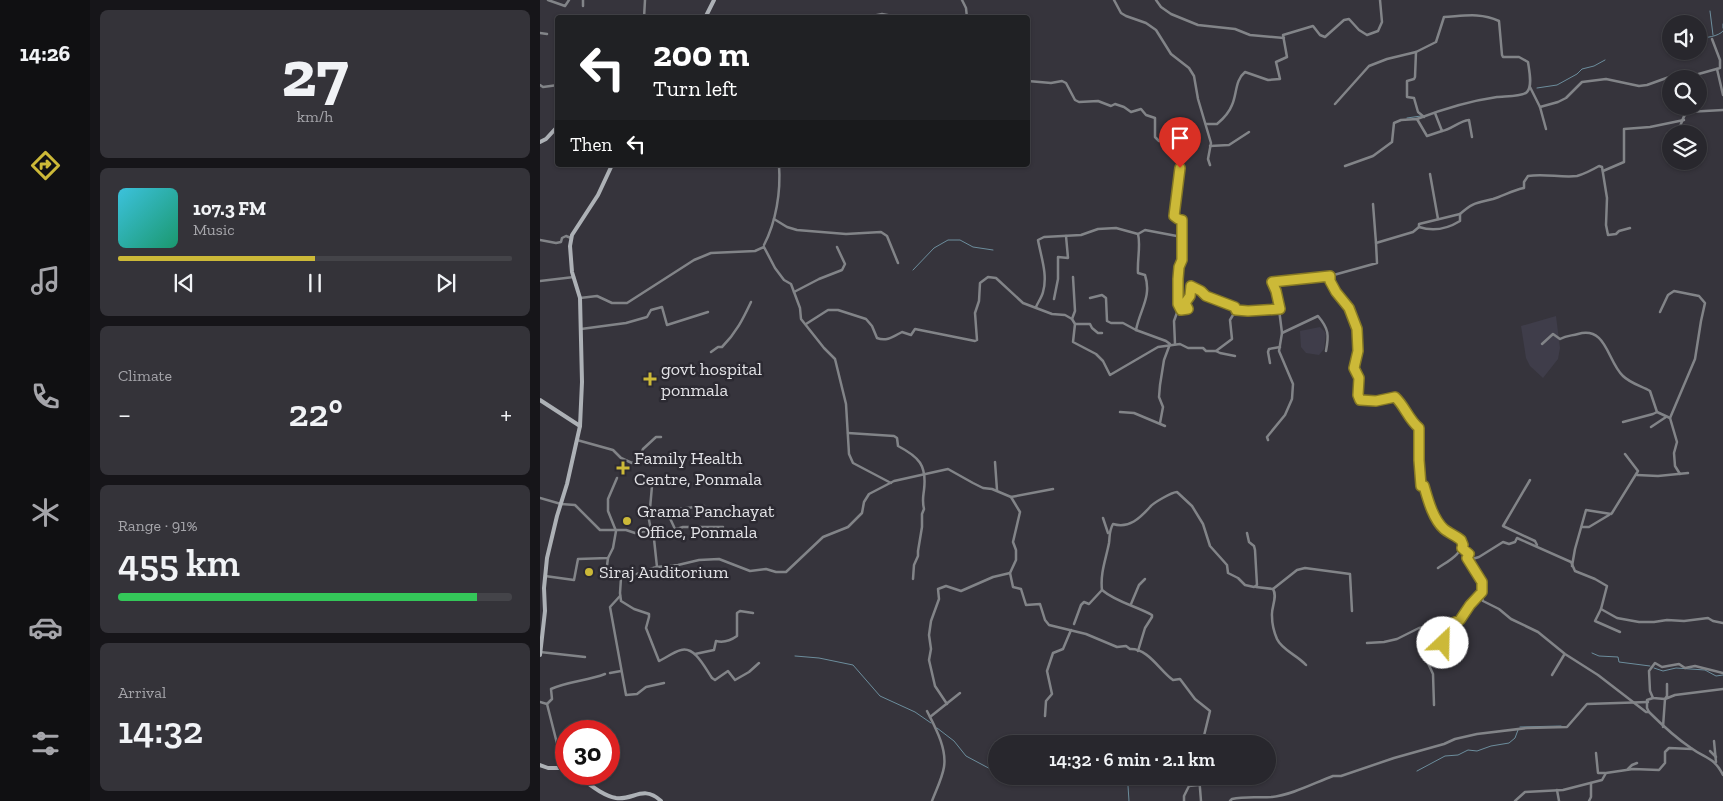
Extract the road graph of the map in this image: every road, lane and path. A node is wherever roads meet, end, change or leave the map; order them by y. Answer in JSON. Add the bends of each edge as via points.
{"nodes":[{"id":1,"x":548,"y":0,"type":"edge"},
{"id":2,"x":569,"y":0,"type":"edge"},
{"id":3,"x":583,"y":0,"type":"edge"},
{"id":4,"x":645,"y":0,"type":"edge"},
{"id":5,"x":713,"y":0,"type":"edge"},
{"id":6,"x":962,"y":0,"type":"edge"},
{"id":7,"x":1114,"y":0,"type":"edge"},
{"id":8,"x":1156,"y":0,"type":"edge"},
{"id":9,"x":1380,"y":0,"type":"edge"},
{"id":10,"x":583,"y":6,"type":"dead end"},
{"id":11,"x":644,"y":15,"type":"edge"},
{"id":12,"x":706,"y":15,"type":"edge"},
{"id":13,"x":967,"y":15,"type":"edge"},
{"id":14,"x":540,"y":33,"type":"edge"},
{"id":15,"x":547,"y":34,"type":"dead end"},
{"id":16,"x":1284,"y":38,"type":"junction"},
{"id":17,"x":1712,"y":39,"type":"dead end"},
{"id":18,"x":1416,"y":52,"type":"junction"},
{"id":19,"x":1717,"y":69,"type":"junction"},
{"id":20,"x":1030,"y":82,"type":"edge"},
{"id":21,"x":540,"y":85,"type":"edge"},
{"id":22,"x":555,"y":85,"type":"edge"},
{"id":23,"x":1530,"y":87,"type":"junction"},
{"id":24,"x":1723,"y":94,"type":"edge"},
{"id":25,"x":1335,"y":104,"type":"dead end"},
{"id":26,"x":1540,"y":107,"type":"junction"},
{"id":27,"x":1723,"y":110,"type":"edge"},
{"id":28,"x":1435,"y":113,"type":"junction"},
{"id":29,"x":1424,"y":117,"type":"junction"},
{"id":30,"x":1418,"y":119,"type":"junction"},
{"id":31,"x":1684,"y":120,"type":"junction"},
{"id":32,"x":1206,"y":124,"type":"junction"},
{"id":33,"x":1681,"y":125,"type":"edge"},
{"id":34,"x":555,"y":129,"type":"edge"},
{"id":35,"x":1546,"y":129,"type":"dead end"},
{"id":36,"x":1249,"y":132,"type":"dead end"},
{"id":37,"x":1442,"y":132,"type":"junction"},
{"id":38,"x":1472,"y":138,"type":"dead end"},
{"id":39,"x":540,"y":142,"type":"edge"},
{"id":40,"x":1624,"y":142,"type":"junction"},
{"id":41,"x":1620,"y":143,"type":"dead end"},
{"id":42,"x":1210,"y":146,"type":"junction"},
{"id":43,"x":1210,"y":165,"type":"dead end"},
{"id":44,"x":1345,"y":166,"type":"dead end"},
{"id":45,"x":611,"y":167,"type":"edge"},
{"id":46,"x":779,"y":167,"type":"edge"},
{"id":47,"x":1603,"y":171,"type":"junction"},
{"id":48,"x":1430,"y":174,"type":"dead end"},
{"id":49,"x":1373,"y":204,"type":"dead end"},
{"id":50,"x":1460,"y":214,"type":"junction"},
{"id":51,"x":774,"y":219,"type":"junction"},
{"id":52,"x":1438,"y":219,"type":"junction"},
{"id":53,"x":1419,"y":227,"type":"junction"},
{"id":54,"x":1630,"y":228,"type":"dead end"},
{"id":55,"x":1138,"y":234,"type":"junction"},
{"id":56,"x":1066,"y":236,"type":"junction"},
{"id":57,"x":1182,"y":237,"type":"junction"},
{"id":58,"x":572,"y":238,"type":"junction"},
{"id":59,"x":540,"y":240,"type":"edge"},
{"id":60,"x":1376,"y":243,"type":"junction"},
{"id":61,"x":764,"y":245,"type":"dead end"},
{"id":62,"x":837,"y":247,"type":"dead end"},
{"id":63,"x":898,"y":263,"type":"dead end"},
{"id":64,"x":1073,"y":276,"type":"dead end"},
{"id":65,"x":1330,"y":276,"type":"junction"},
{"id":66,"x":574,"y":277,"type":"junction"},
{"id":67,"x":540,"y":281,"type":"edge"},
{"id":68,"x":794,"y":292,"type":"junction"},
{"id":69,"x":580,"y":298,"type":"junction"},
{"id":70,"x":1090,"y":298,"type":"dead end"},
{"id":71,"x":1054,"y":299,"type":"dead end"},
{"id":72,"x":751,"y":302,"type":"dead end"},
{"id":73,"x":1180,"y":306,"type":"junction"},
{"id":74,"x":1036,"y":307,"type":"junction"},
{"id":75,"x":1280,"y":309,"type":"junction"},
{"id":76,"x":1236,"y":310,"type":"junction"},
{"id":77,"x":708,"y":312,"type":"dead end"},
{"id":78,"x":1660,"y":312,"type":"dead end"},
{"id":79,"x":1072,"y":319,"type":"junction"},
{"id":80,"x":806,"y":324,"type":"junction"},
{"id":81,"x":1075,"y":324,"type":"junction"},
{"id":82,"x":581,"y":329,"type":"junction"},
{"id":83,"x":1136,"y":330,"type":"junction"},
{"id":84,"x":1102,"y":333,"type":"dead end"},
{"id":85,"x":1282,"y":333,"type":"junction"},
{"id":86,"x":1170,"y":344,"type":"junction"},
{"id":87,"x":1176,"y":344,"type":"junction"},
{"id":88,"x":1542,"y":344,"type":"dead end"},
{"id":89,"x":1280,"y":347,"type":"junction"},
{"id":90,"x":1216,"y":351,"type":"junction"},
{"id":91,"x":1326,"y":351,"type":"dead end"},
{"id":92,"x":711,"y":352,"type":"dead end"},
{"id":93,"x":1235,"y":356,"type":"dead end"},
{"id":94,"x":1270,"y":363,"type":"dead end"},
{"id":95,"x":540,"y":400,"type":"edge"},
{"id":96,"x":1120,"y":412,"type":"dead end"},
{"id":97,"x":1657,"y":412,"type":"junction"},
{"id":98,"x":1668,"y":418,"type":"junction"},
{"id":99,"x":1623,"y":422,"type":"dead end"},
{"id":100,"x":1160,"y":423,"type":"junction"},
{"id":101,"x":580,"y":426,"type":"junction"},
{"id":102,"x":1165,"y":426,"type":"dead end"},
{"id":103,"x":1651,"y":427,"type":"dead end"},
{"id":104,"x":848,"y":433,"type":"junction"},
{"id":105,"x":661,"y":437,"type":"dead end"},
{"id":106,"x":576,"y":440,"type":"junction"},
{"id":107,"x":1268,"y":440,"type":"dead end"},
{"id":108,"x":1625,"y":454,"type":"dead end"},
{"id":109,"x":995,"y":462,"type":"dead end"},
{"id":110,"x":1688,"y":473,"type":"dead end"},
{"id":111,"x":925,"y":474,"type":"junction"},
{"id":112,"x":1637,"y":474,"type":"junction"},
{"id":113,"x":1680,"y":474,"type":"junction"},
{"id":114,"x":618,"y":478,"type":"dead end"},
{"id":115,"x":1530,"y":480,"type":"dead end"},
{"id":116,"x":891,"y":483,"type":"junction"},
{"id":117,"x":652,"y":486,"type":"dead end"},
{"id":118,"x":1053,"y":489,"type":"dead end"},
{"id":119,"x":996,"y":491,"type":"junction"},
{"id":120,"x":1011,"y":497,"type":"junction"},
{"id":121,"x":540,"y":498,"type":"edge"},
{"id":122,"x":561,"y":504,"type":"junction"},
{"id":123,"x":704,"y":506,"type":"dead end"},
{"id":124,"x":1610,"y":514,"type":"junction"},
{"id":125,"x":1104,"y":518,"type":"dead end"},
{"id":126,"x":723,"y":526,"type":"dead end"},
{"id":127,"x":1582,"y":527,"type":"junction"},
{"id":128,"x":675,"y":528,"type":"junction"},
{"id":129,"x":616,"y":530,"type":"junction"},
{"id":130,"x":651,"y":530,"type":"junction"},
{"id":131,"x":1247,"y":533,"type":"dead end"},
{"id":132,"x":1108,"y":535,"type":"junction"},
{"id":133,"x":654,"y":539,"type":"dead end"},
{"id":134,"x":1537,"y":547,"type":"junction"},
{"id":135,"x":1462,"y":548,"type":"junction"},
{"id":136,"x":608,"y":558,"type":"junction"},
{"id":137,"x":1470,"y":560,"type":"dead end"},
{"id":138,"x":657,"y":566,"type":"junction"},
{"id":139,"x":1572,"y":567,"type":"junction"},
{"id":140,"x":1438,"y":568,"type":"dead end"},
{"id":141,"x":1010,"y":573,"type":"junction"},
{"id":142,"x":546,"y":576,"type":"junction"},
{"id":143,"x":621,"y":578,"type":"junction"},
{"id":144,"x":913,"y":579,"type":"dead end"},
{"id":145,"x":1145,"y":579,"type":"dead end"},
{"id":146,"x":1254,"y":587,"type":"junction"},
{"id":147,"x":542,"y":588,"type":"edge"},
{"id":148,"x":1273,"y":589,"type":"junction"},
{"id":149,"x":1102,"y":590,"type":"junction"},
{"id":150,"x":1480,"y":593,"type":"junction"},
{"id":151,"x":620,"y":596,"type":"junction"},
{"id":152,"x":1131,"y":604,"type":"junction"},
{"id":153,"x":1602,"y":609,"type":"junction"},
{"id":154,"x":1352,"y":611,"type":"dead end"},
{"id":155,"x":752,"y":613,"type":"dead end"},
{"id":156,"x":1723,"y":623,"type":"edge"},
{"id":157,"x":1074,"y":624,"type":"dead end"},
{"id":158,"x":1448,"y":625,"type":"junction"},
{"id":159,"x":1071,"y":630,"type":"junction"},
{"id":160,"x":1620,"y":632,"type":"dead end"},
{"id":161,"x":1367,"y":643,"type":"dead end"},
{"id":162,"x":1138,"y":651,"type":"junction"},
{"id":163,"x":540,"y":654,"type":"edge"},
{"id":164,"x":695,"y":654,"type":"junction"},
{"id":165,"x":1565,"y":654,"type":"junction"},
{"id":166,"x":585,"y":657,"type":"dead end"},
{"id":167,"x":759,"y":663,"type":"dead end"},
{"id":168,"x":1306,"y":665,"type":"dead end"},
{"id":169,"x":621,"y":671,"type":"junction"},
{"id":170,"x":1723,"y":672,"type":"edge"},
{"id":171,"x":610,"y":673,"type":"dead end"},
{"id":172,"x":605,"y":674,"type":"dead end"},
{"id":173,"x":1552,"y":675,"type":"dead end"},
{"id":174,"x":664,"y":682,"type":"dead end"},
{"id":175,"x":1667,"y":684,"type":"dead end"},
{"id":176,"x":1723,"y":689,"type":"edge"},
{"id":177,"x":960,"y":693,"type":"dead end"},
{"id":178,"x":1653,"y":698,"type":"junction"},
{"id":179,"x":1665,"y":699,"type":"junction"},
{"id":180,"x":540,"y":702,"type":"edge"},
{"id":181,"x":1648,"y":702,"type":"junction"},
{"id":182,"x":1635,"y":703,"type":"junction"},
{"id":183,"x":547,"y":704,"type":"junction"},
{"id":184,"x":947,"y":704,"type":"junction"},
{"id":185,"x":1434,"y":705,"type":"dead end"},
{"id":186,"x":927,"y":711,"type":"dead end"},
{"id":187,"x":1649,"y":712,"type":"junction"},
{"id":188,"x":1045,"y":716,"type":"dead end"},
{"id":189,"x":930,"y":717,"type":"junction"},
{"id":190,"x":1663,"y":727,"type":"junction"},
{"id":191,"x":555,"y":734,"type":"edge"},
{"id":192,"x":1204,"y":735,"type":"edge"},
{"id":193,"x":1714,"y":741,"type":"dead end"},
{"id":194,"x":1692,"y":749,"type":"junction"},
{"id":195,"x":1710,"y":751,"type":"dead end"},
{"id":196,"x":1596,"y":752,"type":"dead end"},
{"id":197,"x":1716,"y":760,"type":"junction"},
{"id":198,"x":1637,"y":764,"type":"dead end"},
{"id":199,"x":540,"y":765,"type":"edge"},
{"id":200,"x":555,"y":768,"type":"edge"},
{"id":201,"x":1628,"y":770,"type":"junction"},
{"id":202,"x":1606,"y":772,"type":"junction"},
{"id":203,"x":1723,"y":775,"type":"edge"},
{"id":204,"x":1591,"y":783,"type":"junction"},
{"id":205,"x":592,"y":785,"type":"edge"},
{"id":206,"x":1194,"y":785,"type":"edge"},
{"id":207,"x":1199,"y":785,"type":"edge"},
{"id":208,"x":1557,"y":790,"type":"junction"},
{"id":209,"x":661,"y":801,"type":"edge"},
{"id":210,"x":932,"y":801,"type":"edge"},
{"id":211,"x":1184,"y":801,"type":"edge"},
{"id":212,"x":1201,"y":801,"type":"edge"},
{"id":213,"x":1230,"y":801,"type":"edge"},
{"id":214,"x":1515,"y":801,"type":"edge"},
{"id":215,"x":1559,"y":801,"type":"edge"},
{"id":216,"x":1589,"y":801,"type":"edge"}],
"edges":[{"from":1,"to":2,"type":"street","via":[[565,6]]},
{"from":3,"to":10,"type":"street"},
{"from":4,"to":11,"type":"street"},
{"from":5,"to":12,"type":"main road"},
{"from":6,"to":13,"type":"street"},
{"from":7,"to":32,"type":"street","via":[[1121,13],[1156,30],[1171,54],[1189,68],[1197,85]]},
{"from":8,"to":16,"type":"street","via":[[1171,14],[1198,25]]},
{"from":9,"to":16,"type":"street","via":[[1382,22],[1378,31],[1367,35],[1349,19],[1325,36],[1313,26],[1283,35]]},
{"from":14,"to":15,"type":"street"},
{"from":16,"to":32,"type":"street","via":[[1287,58],[1276,62],[1280,79],[1268,80],[1245,72],[1239,77],[1233,104],[1224,117],[1217,124]]},
{"from":17,"to":19,"type":"street","via":[[1720,60],[1720,68]]},
{"from":18,"to":23,"type":"street","via":[[1436,42],[1444,17],[1472,14],[1490,17],[1499,21],[1503,57],[1519,57],[1528,62]]},
{"from":18,"to":25,"type":"street","via":[[1369,66]]},
{"from":18,"to":29,"type":"street","via":[[1415,77],[1406,81],[1407,98],[1414,98],[1418,112]]},
{"from":19,"to":24,"type":"street"},
{"from":19,"to":26,"type":"street","via":[[1695,76],[1672,76],[1639,86],[1606,79],[1582,82],[1566,98]]},
{"from":20,"to":57,"type":"street","via":[[1062,81],[1079,102],[1115,104],[1131,112],[1141,109],[1155,118],[1155,137],[1159,141],[1179,140],[1185,153],[1174,216],[1182,220]]},
{"from":21,"to":22,"type":"street"},
{"from":23,"to":26,"type":"street"},
{"from":23,"to":28,"type":"street","via":[[1520,96],[1476,100]]},
{"from":26,"to":35,"type":"street"},
{"from":27,"to":31,"type":"street","via":[[1687,112]]},
{"from":28,"to":29,"type":"street"},
{"from":28,"to":37,"type":"street"},
{"from":29,"to":30,"type":"street"},
{"from":30,"to":37,"type":"street","via":[[1427,136]]},
{"from":30,"to":44,"type":"street","via":[[1394,122],[1392,142],[1373,156]]},
{"from":31,"to":33,"type":"street"},
{"from":31,"to":40,"type":"street","via":[[1650,128],[1624,129]]},
{"from":32,"to":42,"type":"street"},
{"from":34,"to":39,"type":"main road"},
{"from":36,"to":42,"type":"street","via":[[1229,145]]},
{"from":37,"to":38,"type":"street","via":[[1468,119]]},
{"from":40,"to":41,"type":"street"},
{"from":40,"to":47,"type":"street","via":[[1624,162]]},
{"from":42,"to":43,"type":"street"},
{"from":45,"to":58,"type":"main road"},
{"from":46,"to":51,"type":"street"},
{"from":47,"to":50,"type":"street","via":[[1599,166],[1580,175],[1528,176],[1524,188],[1470,204]]},
{"from":47,"to":54,"type":"street","via":[[1608,235]]},
{"from":48,"to":52,"type":"street"},
{"from":49,"to":60,"type":"street"},
{"from":50,"to":52,"type":"street"},
{"from":50,"to":53,"type":"street","via":[[1460,221],[1444,228],[1430,230]]},
{"from":51,"to":61,"type":"street"},
{"from":51,"to":63,"type":"street","via":[[797,230],[846,234],[881,232],[888,236]]},
{"from":52,"to":53,"type":"street","via":[[1419,224]]},
{"from":53,"to":60,"type":"street","via":[[1413,232]]},
{"from":55,"to":56,"type":"street","via":[[1116,228]]},
{"from":55,"to":57,"type":"street","via":[[1145,230]]},
{"from":55,"to":83,"type":"street","via":[[1138,273],[1145,275],[1148,294]]},
{"from":56,"to":71,"type":"street","via":[[1068,258],[1058,257]]},
{"from":56,"to":74,"type":"street","via":[[1038,240],[1045,282]]},
{"from":57,"to":73,"type":"street","via":[[1178,274]]},
{"from":58,"to":59,"type":"street","via":[[566,236],[556,243]]},
{"from":58,"to":66,"type":"main road"},
{"from":60,"to":65,"type":"street","via":[[1377,263]]},
{"from":62,"to":68,"type":"street","via":[[845,264],[842,270]]},
{"from":64,"to":79,"type":"street","via":[[1075,311]]},
{"from":65,"to":75,"type":"street","via":[[1272,282]]},
{"from":65,"to":135,"type":"street","via":[[1357,329],[1358,351],[1354,368],[1359,378],[1360,400],[1395,397],[1419,428],[1421,486],[1424,486],[1440,524],[1461,540]]},
{"from":66,"to":67,"type":"street"},
{"from":66,"to":69,"type":"main road"},
{"from":68,"to":69,"type":"street","via":[[764,247],[755,251],[711,253],[694,260],[627,303],[612,303],[597,296]]},
{"from":68,"to":80,"type":"street","via":[[801,319]]},
{"from":69,"to":82,"type":"main road"},
{"from":70,"to":83,"type":"street","via":[[1105,296],[1107,321],[1123,323]]},
{"from":72,"to":92,"type":"street","via":[[733,336]]},
{"from":73,"to":76,"type":"street","via":[[1181,310],[1188,309],[1185,303],[1191,286]]},
{"from":73,"to":87,"type":"street","via":[[1174,321]]},
{"from":74,"to":79,"type":"street"},
{"from":74,"to":80,"type":"street","via":[[1023,303],[996,278],[988,277],[980,283],[975,341],[915,329],[911,335],[902,332],[882,340],[877,338],[866,320],[838,310],[828,310]]},
{"from":75,"to":76,"type":"street"},
{"from":75,"to":85,"type":"street"},
{"from":76,"to":90,"type":"street","via":[[1230,320],[1232,339]]},
{"from":77,"to":82,"type":"street","via":[[668,325],[662,307],[651,310],[647,317],[626,323]]},
{"from":78,"to":98,"type":"street","via":[[1668,295],[1674,291],[1699,296],[1705,303],[1695,358]]},
{"from":79,"to":81,"type":"street"},
{"from":80,"to":104,"type":"street","via":[[835,359],[846,404]]},
{"from":81,"to":84,"type":"street","via":[[1090,324]]},
{"from":81,"to":86,"type":"street","via":[[1073,342],[1104,361],[1110,375],[1148,352]]},
{"from":82,"to":101,"type":"main road"},
{"from":83,"to":86,"type":"street"},
{"from":85,"to":89,"type":"street"},
{"from":85,"to":91,"type":"street","via":[[1318,316],[1329,335]]},
{"from":86,"to":87,"type":"street"},
{"from":86,"to":100,"type":"street","via":[[1160,386],[1159,397],[1164,407]]},
{"from":87,"to":90,"type":"street"},
{"from":88,"to":97,"type":"street","via":[[1553,334],[1560,339],[1567,334],[1583,332],[1599,337],[1623,376],[1650,391]]},
{"from":89,"to":94,"type":"street","via":[[1269,349]]},
{"from":89,"to":107,"type":"street","via":[[1294,384],[1292,400],[1286,415],[1267,437]]},
{"from":90,"to":93,"type":"street"},
{"from":95,"to":101,"type":"main road"},
{"from":96,"to":100,"type":"street","via":[[1134,413]]},
{"from":97,"to":98,"type":"street"},
{"from":97,"to":99,"type":"street"},
{"from":98,"to":103,"type":"street"},
{"from":98,"to":113,"type":"street","via":[[1677,442],[1674,453]]},
{"from":100,"to":102,"type":"street"},
{"from":101,"to":106,"type":"main road"},
{"from":104,"to":111,"type":"street","via":[[894,436],[898,446],[913,455]]},
{"from":104,"to":116,"type":"street","via":[[853,463]]},
{"from":105,"to":106,"type":"street","via":[[656,437],[632,463],[613,450]]},
{"from":106,"to":122,"type":"main road"},
{"from":108,"to":112,"type":"street"},
{"from":109,"to":119,"type":"street"},
{"from":110,"to":113,"type":"street"},
{"from":111,"to":116,"type":"street"},
{"from":111,"to":119,"type":"street","via":[[948,469],[972,483]]},
{"from":111,"to":144,"type":"street","via":[[922,527]]},
{"from":112,"to":113,"type":"street"},
{"from":112,"to":124,"type":"street"},
{"from":114,"to":129,"type":"street","via":[[608,500],[608,512]]},
{"from":115,"to":134,"type":"street","via":[[1503,526],[1535,541]]},
{"from":116,"to":138,"type":"street","via":[[869,494],[862,513],[848,527],[823,537],[786,572],[750,571],[719,559]]},
{"from":117,"to":130,"type":"street"},
{"from":118,"to":120,"type":"street"},
{"from":119,"to":120,"type":"street"},
{"from":120,"to":141,"type":"street","via":[[1020,512],[1013,542],[1016,560]]},
{"from":121,"to":122,"type":"street"},
{"from":122,"to":129,"type":"street","via":[[575,505],[600,530]]},
{"from":122,"to":142,"type":"main road","via":[[547,558]]},
{"from":123,"to":128,"type":"street","via":[[669,510]]},
{"from":124,"to":127,"type":"street","via":[[1589,527]]},
{"from":124,"to":127,"type":"street","via":[[1586,510]]},
{"from":125,"to":132,"type":"street"},
{"from":126,"to":128,"type":"street"},
{"from":127,"to":139,"type":"street"},
{"from":128,"to":130,"type":"street","via":[[658,535]]},
{"from":129,"to":130,"type":"street","via":[[635,533]]},
{"from":129,"to":136,"type":"street"},
{"from":131,"to":146,"type":"street","via":[[1248,542],[1255,550],[1257,585]]},
{"from":132,"to":146,"type":"street","via":[[1113,524],[1127,525],[1137,520],[1153,504],[1177,492],[1192,506],[1203,524],[1210,546],[1227,565],[1228,573],[1244,585]]},
{"from":132,"to":149,"type":"street"},
{"from":133,"to":138,"type":"street"},
{"from":134,"to":137,"type":"street","via":[[1518,538],[1509,544],[1503,542]]},
{"from":134,"to":139,"type":"street","via":[[1570,562]]},
{"from":135,"to":140,"type":"street"},
{"from":135,"to":150,"type":"street","via":[[1469,554],[1467,558],[1482,582]]},
{"from":136,"to":142,"type":"street","via":[[578,559],[574,580]]},
{"from":136,"to":143,"type":"street","via":[[607,578]]},
{"from":138,"to":143,"type":"street"},
{"from":139,"to":153,"type":"street","via":[[1607,586]]},
{"from":141,"to":159,"type":"street","via":[[1013,587],[1020,589],[1026,605],[1040,604],[1044,620]]},
{"from":141,"to":184,"type":"street","via":[[961,591],[946,586],[938,589],[939,599],[929,635],[929,660],[935,686]]},
{"from":142,"to":147,"type":"main road"},
{"from":143,"to":151,"type":"street"},
{"from":145,"to":152,"type":"street"},
{"from":146,"to":148,"type":"street"},
{"from":147,"to":163,"type":"main road","via":[[545,611]]},
{"from":148,"to":154,"type":"street","via":[[1297,570],[1305,568],[1350,574]]},
{"from":148,"to":168,"type":"street","via":[[1276,594],[1272,615],[1278,640]]},
{"from":149,"to":152,"type":"street"},
{"from":149,"to":157,"type":"street","via":[[1089,604],[1084,602]]},
{"from":150,"to":158,"type":"street","via":[[1460,620]]},
{"from":150,"to":165,"type":"street","via":[[1483,600],[1538,632]]},
{"from":151,"to":164,"type":"street","via":[[626,606],[650,617],[646,628],[659,661],[683,649]]},
{"from":151,"to":169,"type":"street","via":[[610,607]]},
{"from":152,"to":162,"type":"street","via":[[1152,615],[1144,628]]},
{"from":153,"to":156,"type":"street","via":[[1617,618],[1639,622],[1684,622],[1708,618]]},
{"from":153,"to":160,"type":"street","via":[[1595,621]]},
{"from":155,"to":164,"type":"street","via":[[737,613],[736,636],[733,639],[716,641],[714,650]]},
{"from":158,"to":161,"type":"street","via":[[1419,628],[1397,639]]},
{"from":158,"to":185,"type":"street","via":[[1442,655],[1432,656],[1427,661],[1433,674]]},
{"from":159,"to":162,"type":"street"},
{"from":159,"to":188,"type":"street","via":[[1062,649],[1053,653],[1047,672],[1052,694],[1046,701]]},
{"from":162,"to":192,"type":"street","via":[[1151,658],[1169,677],[1180,679],[1210,712]]},
{"from":163,"to":166,"type":"street"},
{"from":164,"to":167,"type":"street","via":[[715,680],[728,671],[735,680]]},
{"from":165,"to":173,"type":"street"},
{"from":165,"to":182,"type":"street"},
{"from":169,"to":171,"type":"street"},
{"from":169,"to":174,"type":"street","via":[[626,695],[637,694],[646,687]]},
{"from":170,"to":178,"type":"street","via":[[1655,663],[1649,671]]},
{"from":172,"to":183,"type":"street","via":[[552,689],[552,699]]},
{"from":175,"to":179,"type":"street"},
{"from":176,"to":179,"type":"street"},
{"from":177,"to":184,"type":"street"},
{"from":178,"to":179,"type":"street"},
{"from":178,"to":181,"type":"street"},
{"from":179,"to":190,"type":"street"},
{"from":180,"to":183,"type":"street"},
{"from":181,"to":182,"type":"street"},
{"from":181,"to":187,"type":"street"},
{"from":182,"to":187,"type":"street"},
{"from":182,"to":213,"type":"street","via":[[1587,704],[1567,727],[1477,734],[1280,795],[1241,796]]},
{"from":183,"to":191,"type":"street"},
{"from":184,"to":189,"type":"street"},
{"from":186,"to":189,"type":"street"},
{"from":187,"to":190,"type":"street"},
{"from":189,"to":210,"type":"street","via":[[945,757],[943,773]]},
{"from":190,"to":194,"type":"street"},
{"from":193,"to":197,"type":"street"},
{"from":194,"to":197,"type":"street"},
{"from":194,"to":201,"type":"street","via":[[1669,748],[1665,752],[1665,763],[1658,770]]},
{"from":195,"to":197,"type":"street"},
{"from":196,"to":202,"type":"street","via":[[1598,773]]},
{"from":197,"to":203,"type":"street"},
{"from":198,"to":201,"type":"street"},
{"from":199,"to":200,"type":"main road"},
{"from":201,"to":202,"type":"street"},
{"from":202,"to":204,"type":"street","via":[[1602,780]]},
{"from":204,"to":208,"type":"street"},
{"from":204,"to":216,"type":"street"},
{"from":205,"to":209,"type":"main road","via":[[610,796],[625,798],[641,792]]},
{"from":206,"to":211,"type":"street","via":[[1189,786]]},
{"from":207,"to":212,"type":"street"},
{"from":208,"to":214,"type":"street","via":[[1525,792]]},
{"from":208,"to":215,"type":"street"}]}
